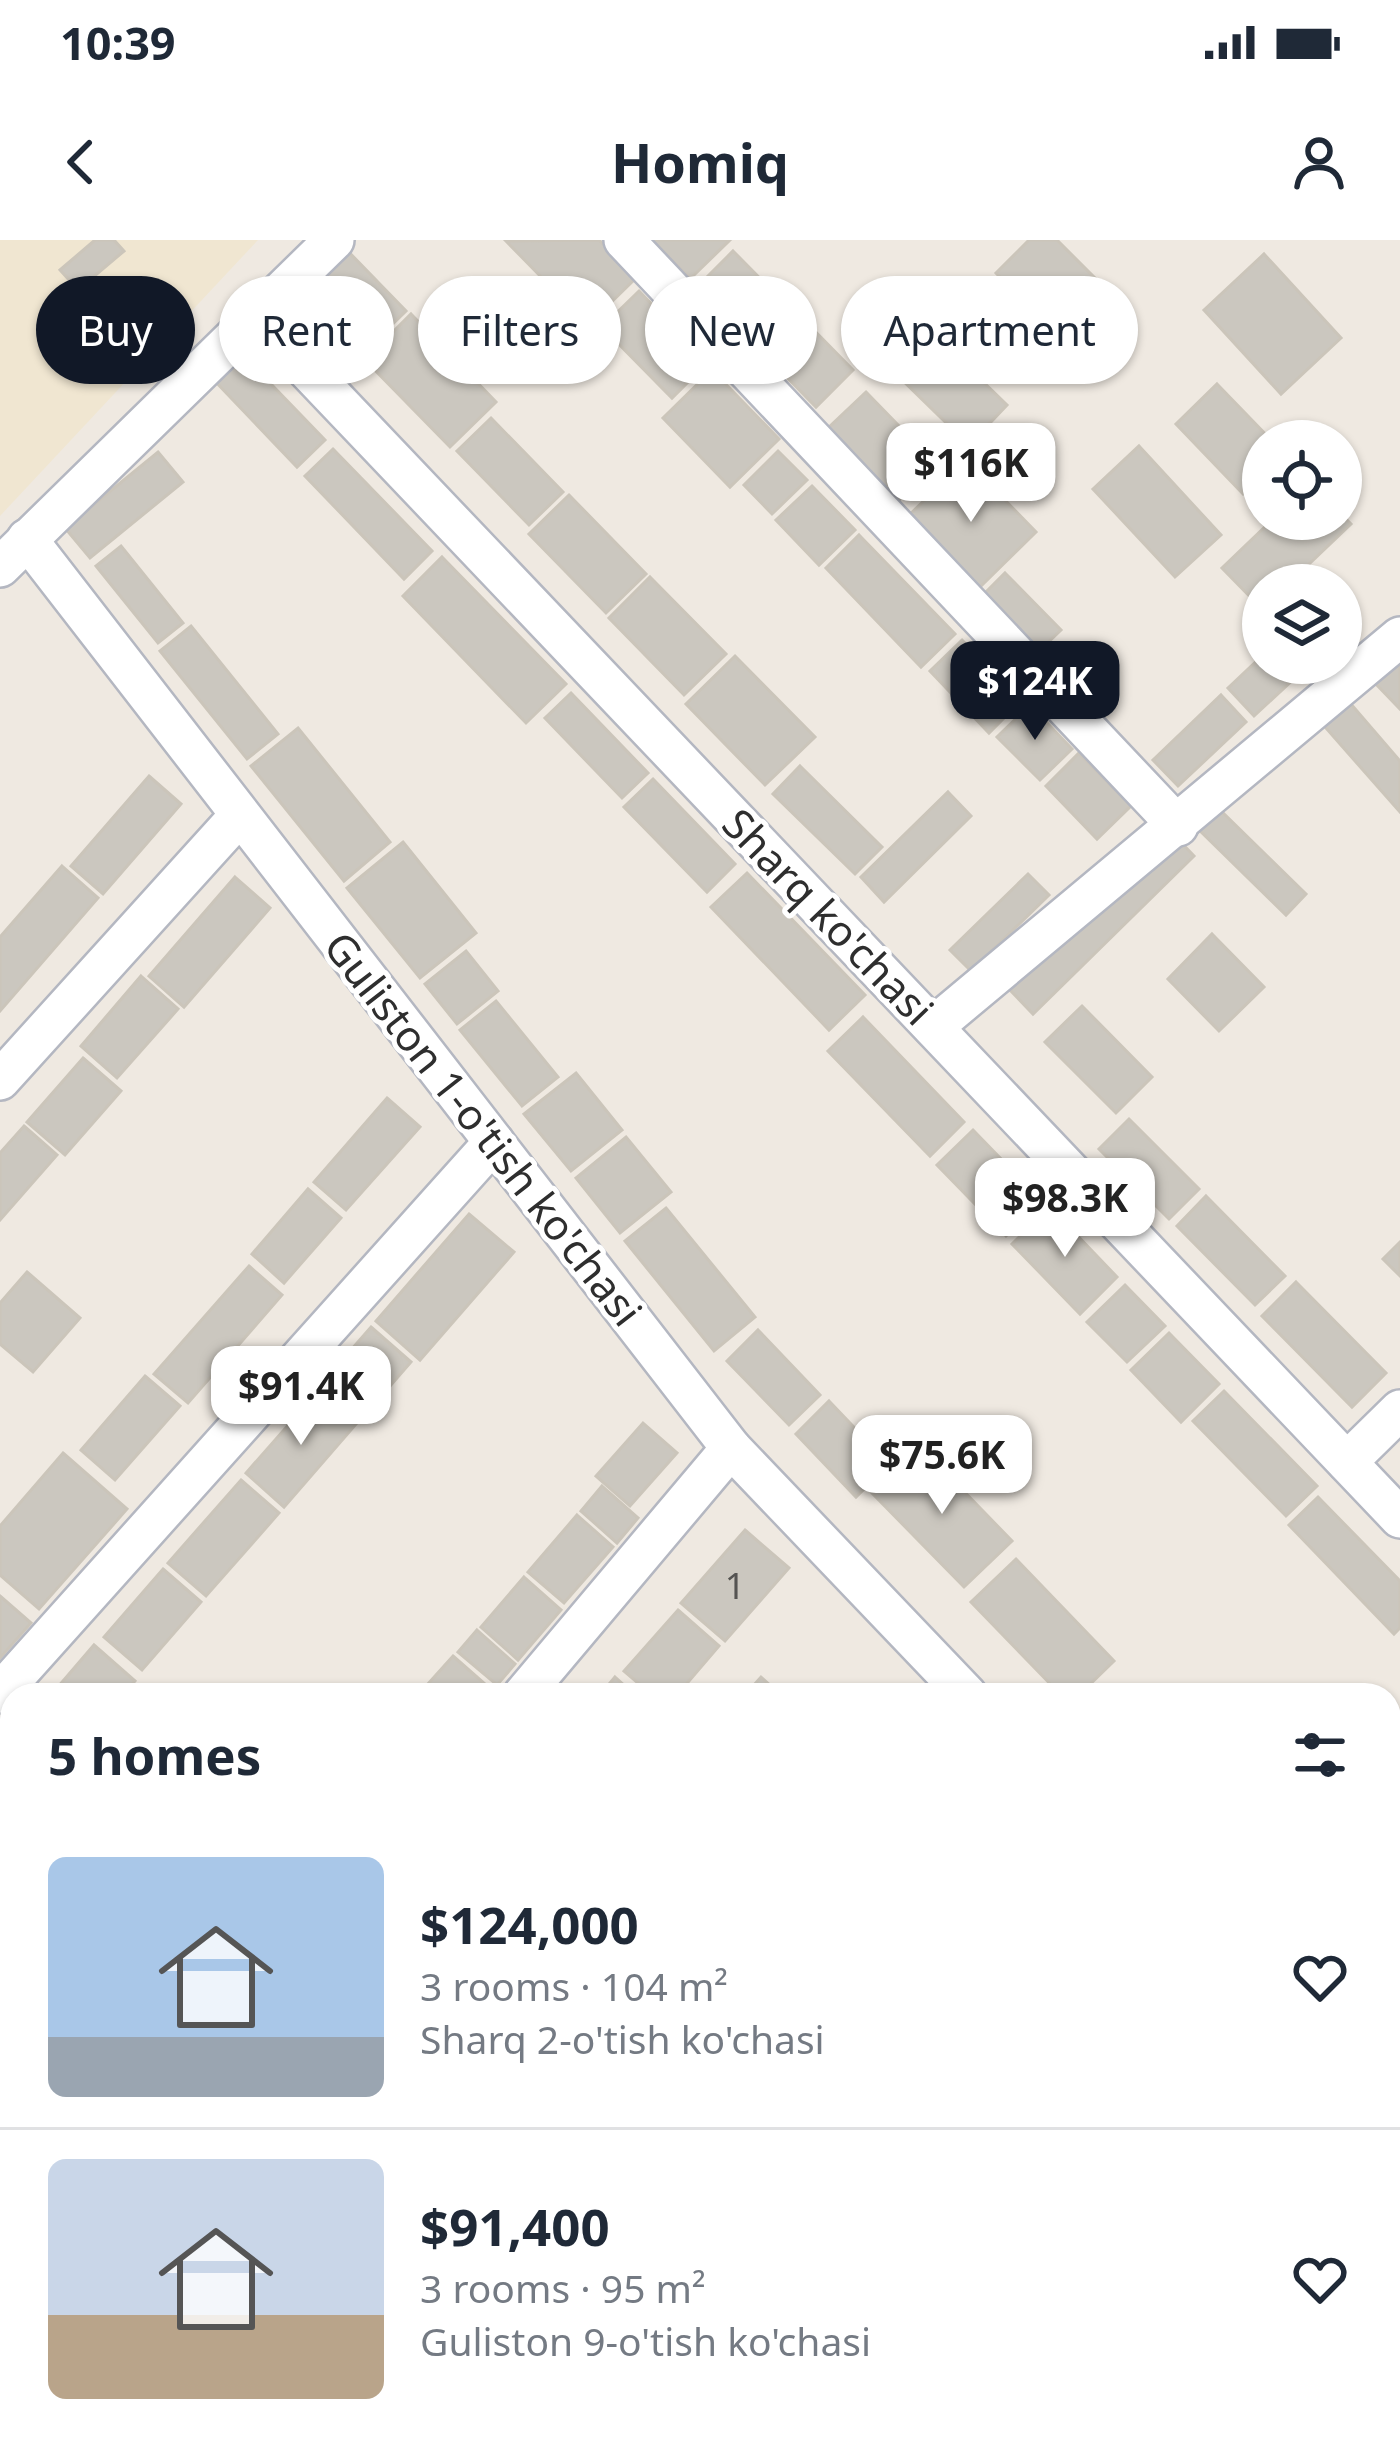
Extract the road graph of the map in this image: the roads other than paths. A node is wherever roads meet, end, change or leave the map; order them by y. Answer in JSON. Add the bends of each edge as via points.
{"nodes":[{"id":1,"x":334,"y":240,"type":"edge"},
{"id":2,"x":624,"y":240,"type":"edge"},
{"id":3,"x":297,"y":276,"type":"edge"},
{"id":4,"x":219,"y":352,"type":"edge"},
{"id":5,"x":321,"y":384,"type":"edge"},
{"id":6,"x":13,"y":553,"type":"edge"},
{"id":7,"x":1400,"y":637,"type":"edge"},
{"id":8,"x":240,"y":814,"type":"junction"},
{"id":9,"x":1178,"y":826,"type":"junction"},
{"id":10,"x":933,"y":1027,"type":"junction"},
{"id":11,"x":0,"y":1080,"type":"edge"},
{"id":12,"x":494,"y":1142,"type":"junction"},
{"id":13,"x":1400,"y":1410,"type":"edge"},
{"id":14,"x":730,"y":1448,"type":"junction"},
{"id":15,"x":1347,"y":1462,"type":"junction"},
{"id":16,"x":1400,"y":1518,"type":"edge"},
{"id":17,"x":10,"y":1683,"type":"edge"},
{"id":18,"x":533,"y":1683,"type":"edge"},
{"id":19,"x":955,"y":1683,"type":"edge"}],
"edges":[{"from":1,"to":3,"type":"street"},
{"from":2,"to":9,"type":"street"},
{"from":4,"to":6,"type":"street"},
{"from":5,"to":10,"type":"street","name":"Sharq ko'chasi"},
{"from":6,"to":8,"type":"street","name":"Guliston 1-o'tish ko'chasi"},
{"from":7,"to":9,"type":"street"},
{"from":8,"to":11,"type":"street"},
{"from":8,"to":12,"type":"street","name":"Guliston 1-o'tish ko'chasi"},
{"from":9,"to":10,"type":"street"},
{"from":10,"to":15,"type":"street","name":"Sharq ko'chasi"},
{"from":12,"to":14,"type":"street","name":"Guliston 1-o'tish ko'chasi"},
{"from":12,"to":17,"type":"street"},
{"from":13,"to":15,"type":"street"},
{"from":14,"to":18,"type":"street"},
{"from":14,"to":19,"type":"street","name":"Guliston 1-o'tish ko'chasi"},
{"from":15,"to":16,"type":"street","name":"Sharq ko'chasi"}]}
